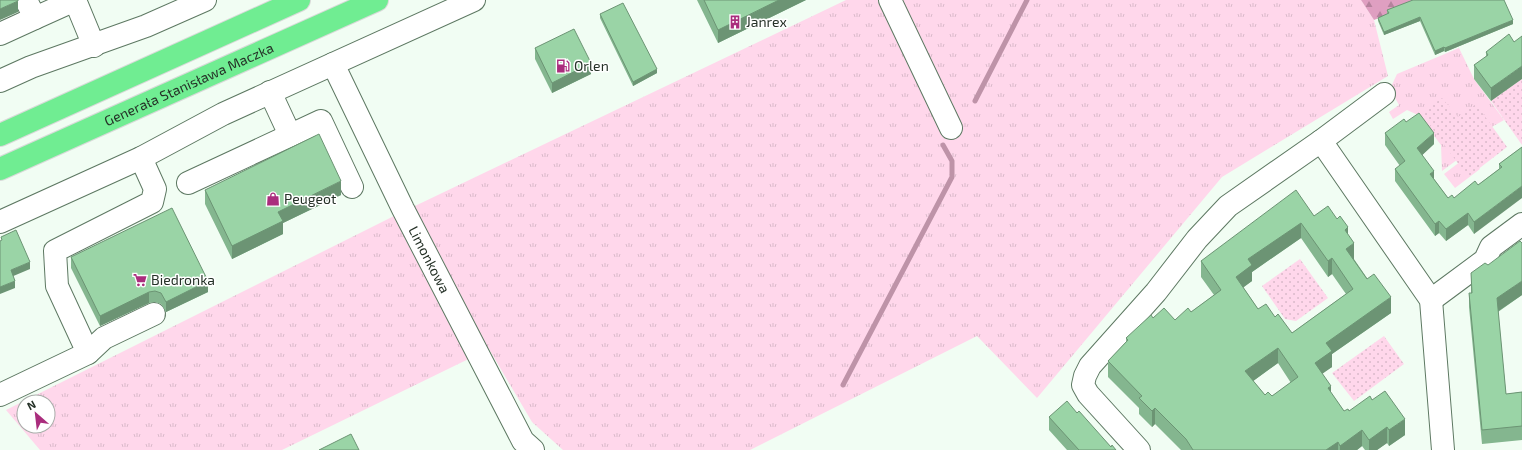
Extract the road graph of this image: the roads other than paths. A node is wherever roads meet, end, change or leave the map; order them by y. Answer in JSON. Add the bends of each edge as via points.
{"nodes":[{"id":1,"x":75,"y":0,"type":"edge"},
{"id":2,"x":205,"y":0,"type":"edge"},
{"id":3,"x":299,"y":0,"type":"edge"},
{"id":4,"x":377,"y":0,"type":"edge"},
{"id":5,"x":474,"y":0,"type":"edge"},
{"id":6,"x":890,"y":0,"type":"edge"},
{"id":7,"x":30,"y":9,"type":"edge"},
{"id":8,"x":0,"y":34,"type":"edge"},
{"id":9,"x":94,"y":46,"type":"junction"},
{"id":10,"x":333,"y":64,"type":"junction"},
{"id":11,"x":0,"y":81,"type":"edge"},
{"id":12,"x":270,"y":92,"type":"junction"},
{"id":13,"x":1384,"y":94,"type":"dead end"},
{"id":14,"x":951,"y":128,"type":"dead end"},
{"id":15,"x":0,"y":135,"type":"edge"},
{"id":16,"x":290,"y":135,"type":"junction"},
{"id":17,"x":1321,"y":142,"type":"junction"},
{"id":18,"x":141,"y":158,"type":"junction"},
{"id":19,"x":0,"y":169,"type":"edge"},
{"id":20,"x":188,"y":183,"type":"dead end"},
{"id":21,"x":352,"y":187,"type":"dead end"},
{"id":22,"x":0,"y":222,"type":"edge"},
{"id":23,"x":1522,"y":224,"type":"edge"},
{"id":24,"x":1431,"y":300,"type":"junction"},
{"id":25,"x":154,"y":314,"type":"dead end"},
{"id":26,"x":88,"y":353,"type":"junction"},
{"id":27,"x":0,"y":395,"type":"edge"},
{"id":28,"x":522,"y":447,"type":"edge"},
{"id":29,"x":1138,"y":450,"type":"edge"},
{"id":30,"x":1443,"y":450,"type":"edge"}],
"edges":[{"from":1,"to":7,"type":"street"},
{"from":1,"to":9,"type":"street"},
{"from":2,"to":9,"type":"street"},
{"from":3,"to":15,"type":"highway"},
{"from":4,"to":19,"type":"highway","name":"Generała Stanisława Maczka"},
{"from":5,"to":10,"type":"street"},
{"from":6,"to":14,"type":"street"},
{"from":7,"to":8,"type":"street"},
{"from":9,"to":11,"type":"street","via":[[31,67]]},
{"from":10,"to":12,"type":"street"},
{"from":10,"to":28,"type":"street","name":"Limonkowa"},
{"from":12,"to":16,"type":"street"},
{"from":12,"to":18,"type":"street"},
{"from":13,"to":17,"type":"street"},
{"from":16,"to":20,"type":"street"},
{"from":16,"to":21,"type":"street","via":[[321,121]]},
{"from":17,"to":24,"type":"street"},
{"from":17,"to":29,"type":"street","via":[[1228,206],[1197,238],[1156,292],[1090,366],[1083,385]]},
{"from":18,"to":22,"type":"street"},
{"from":18,"to":26,"type":"street","via":[[155,189],[152,202],[55,251],[57,286]]},
{"from":23,"to":24,"type":"street","via":[[1491,247],[1485,260]]},
{"from":24,"to":30,"type":"street"},
{"from":25,"to":26,"type":"street","via":[[104,338]]},
{"from":26,"to":27,"type":"street"}]}
